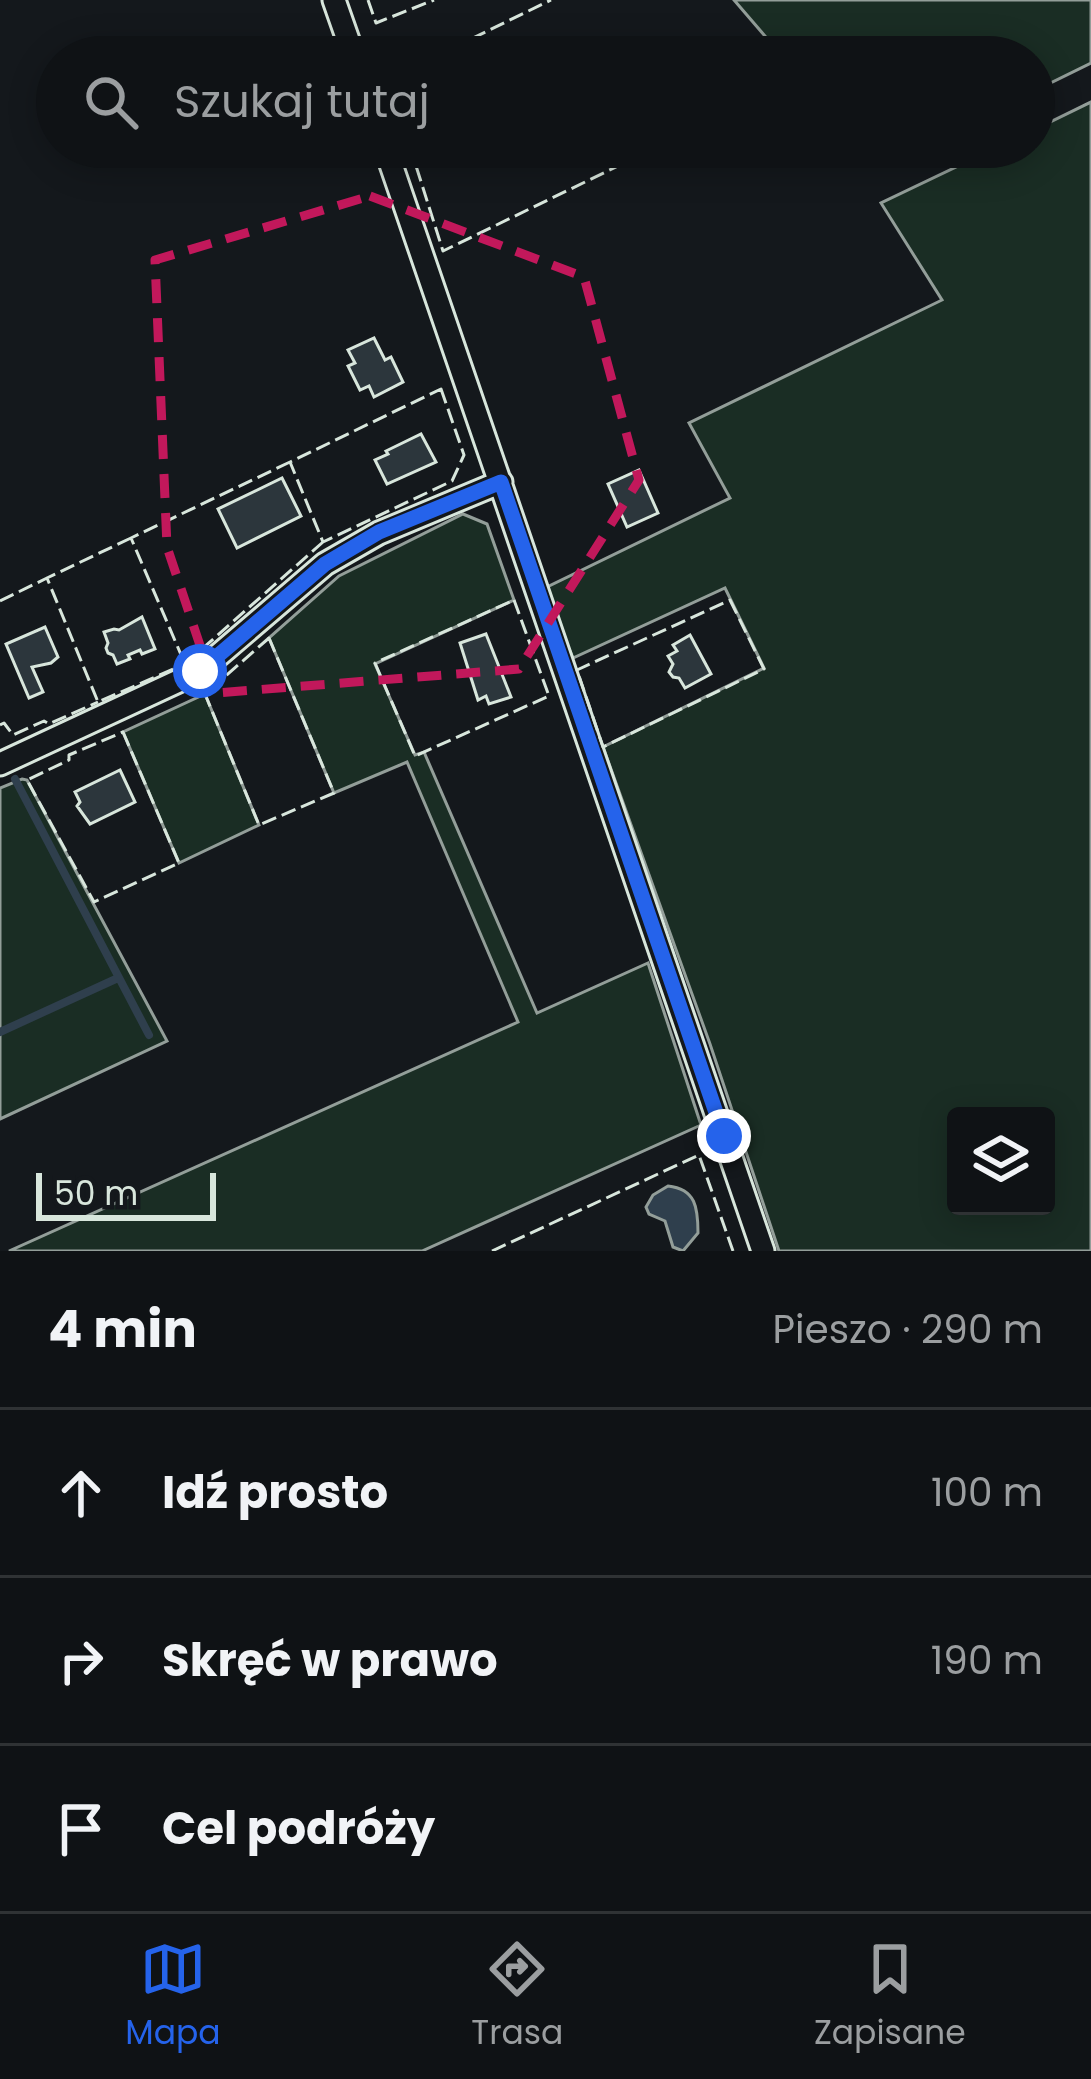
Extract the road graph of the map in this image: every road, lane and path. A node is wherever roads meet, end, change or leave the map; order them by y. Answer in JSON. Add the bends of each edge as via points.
{"nodes":[{"id":1,"x":334,"y":0,"type":"edge"},
{"id":2,"x":347,"y":36,"type":"edge"},
{"id":3,"x":392,"y":168,"type":"edge"},
{"id":4,"x":501,"y":482,"type":"junction"},
{"id":5,"x":0,"y":764,"type":"edge"},
{"id":6,"x":763,"y":1251,"type":"edge"}],
"edges":[{"from":1,"to":2,"type":"street"},
{"from":3,"to":4,"type":"street"},
{"from":4,"to":5,"type":"street","via":[[379,532],[325,564],[200,671]]},
{"from":4,"to":6,"type":"street"}]}
